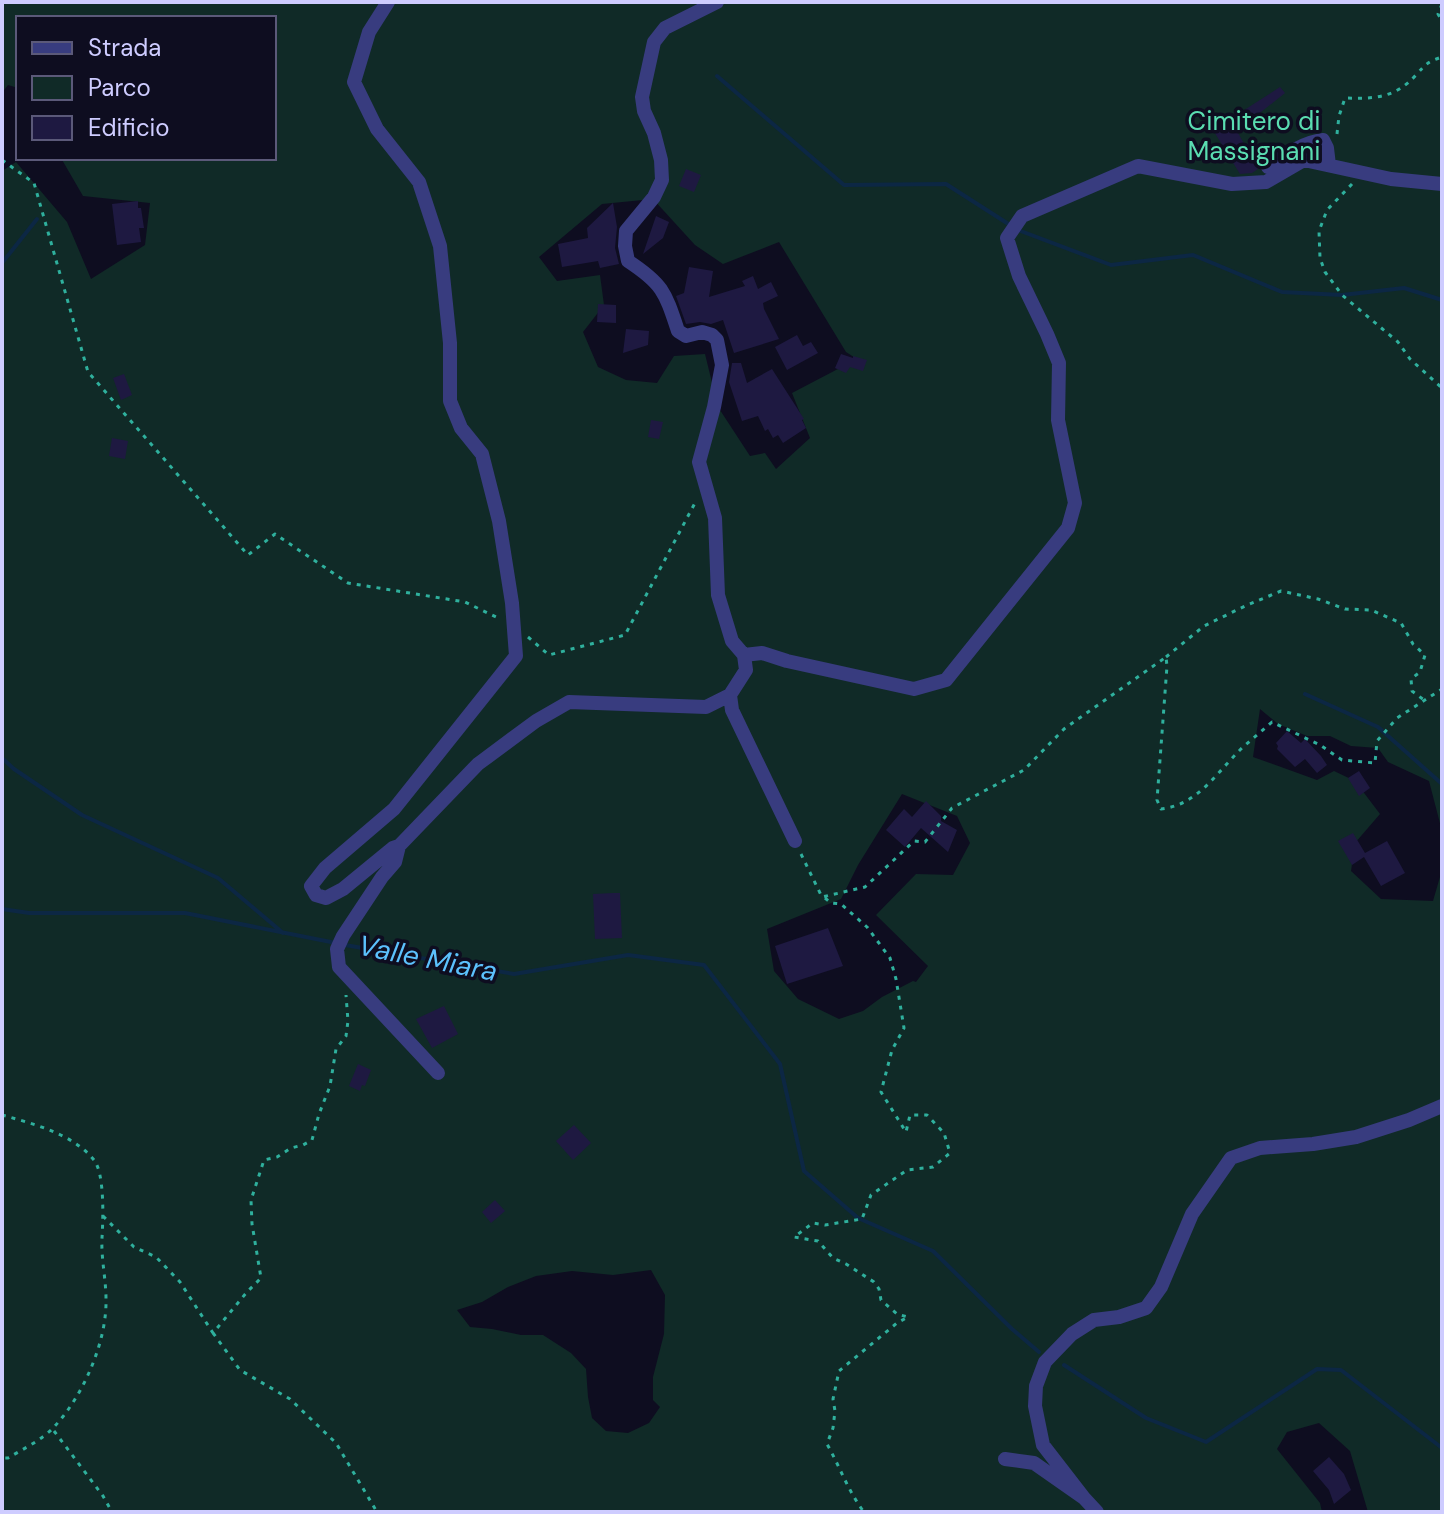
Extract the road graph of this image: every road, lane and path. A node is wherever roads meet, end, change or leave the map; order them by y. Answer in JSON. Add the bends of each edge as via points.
{"nodes":[{"id":1,"x":388,"y":2,"type":"edge"},
{"id":2,"x":717,"y":2,"type":"edge"},
{"id":3,"x":1442,"y":4,"type":"edge"},
{"id":4,"x":1442,"y":21,"type":"edge"},
{"id":5,"x":1442,"y":57,"type":"edge"},
{"id":6,"x":1337,"y":139,"type":"dead end"},
{"id":7,"x":2,"y":160,"type":"edge"},
{"id":8,"x":1329,"y":165,"type":"junction"},
{"id":9,"x":1268,"y":167,"type":"dead end"},
{"id":10,"x":1362,"y":173,"type":"junction"},
{"id":11,"x":1442,"y":184,"type":"edge"},
{"id":12,"x":1442,"y":388,"type":"edge"},
{"id":13,"x":705,"y":484,"type":"junction"},
{"id":14,"x":514,"y":626,"type":"junction"},
{"id":15,"x":744,"y":655,"type":"junction"},
{"id":16,"x":1166,"y":657,"type":"junction"},
{"id":17,"x":1442,"y":689,"type":"edge"},
{"id":18,"x":730,"y":695,"type":"junction"},
{"id":19,"x":1424,"y":700,"type":"junction"},
{"id":20,"x":795,"y":841,"type":"joint"},
{"id":21,"x":399,"y":846,"type":"junction"},
{"id":22,"x":822,"y":894,"type":"junction"},
{"id":23,"x":352,"y":981,"type":"junction"},
{"id":24,"x":438,"y":1073,"type":"dead end"},
{"id":25,"x":1442,"y":1106,"type":"edge"},
{"id":26,"x":2,"y":1115,"type":"edge"},
{"id":27,"x":103,"y":1216,"type":"junction"},
{"id":28,"x":213,"y":1333,"type":"junction"},
{"id":29,"x":53,"y":1429,"type":"junction"},
{"id":30,"x":2,"y":1458,"type":"edge"},
{"id":31,"x":1005,"y":1459,"type":"dead end"},
{"id":32,"x":1084,"y":1498,"type":"junction"},
{"id":33,"x":112,"y":1512,"type":"edge"},
{"id":34,"x":377,"y":1512,"type":"edge"},
{"id":35,"x":864,"y":1512,"type":"edge"},
{"id":36,"x":1097,"y":1512,"type":"edge"}],
"edges":[{"from":1,"to":14,"type":"street","via":[[369,32],[354,82],[377,129],[419,182],[440,246],[450,401],[461,428],[482,454],[499,521]]},
{"from":2,"to":13,"type":"street","via":[[665,28],[654,42],[642,97],[662,180],[626,231],[625,246],[628,261],[666,294],[678,331],[686,336],[702,332],[717,340],[722,365],[699,462]]},
{"from":3,"to":4,"type":"path"},
{"from":5,"to":6,"type":"path","via":[[1423,65],[1398,91],[1375,99],[1345,98]]},
{"from":7,"to":14,"type":"path","via":[[34,183],[88,372],[248,555],[275,534],[348,583],[465,602]]},
{"from":8,"to":9,"type":"street","via":[[1323,140],[1316,140]]},
{"from":8,"to":10,"type":"street"},
{"from":8,"to":15,"type":"street","via":[[1304,160],[1266,182],[1232,184],[1138,166],[1022,216],[1007,238],[1059,363],[1058,420],[1075,503],[1068,528],[946,680],[914,689],[762,653]]},
{"from":10,"to":11,"type":"street"},
{"from":10,"to":12,"type":"path","via":[[1327,210],[1319,231],[1325,272],[1342,295]]},
{"from":13,"to":14,"type":"path","via":[[625,635],[549,655]]},
{"from":13,"to":15,"type":"street","via":[[715,518],[718,595],[732,641]]},
{"from":14,"to":21,"type":"street","via":[[516,656],[394,809],[311,886],[326,898]]},
{"from":15,"to":18,"type":"street","via":[[746,670]]},
{"from":16,"to":19,"type":"path","via":[[1204,626],[1281,591],[1345,609],[1371,610],[1401,623],[1425,655],[1420,672],[1411,679],[1412,691]]},
{"from":16,"to":19,"type":"path","via":[[1157,800],[1161,809],[1177,807],[1201,791],[1272,722],[1342,760],[1375,763],[1377,741],[1397,718]]},
{"from":16,"to":22,"type":"path","via":[[1064,729],[1024,770],[952,808],[925,842],[914,841],[865,887]]},
{"from":17,"to":19,"type":"path"},
{"from":18,"to":20,"type":"street","via":[[732,710]]},
{"from":18,"to":21,"type":"street","via":[[706,707],[569,702],[478,764]]},
{"from":20,"to":22,"type":"path"},
{"from":21,"to":23,"type":"street","via":[[395,862],[340,942],[339,967]]},
{"from":22,"to":35,"type":"path","via":[[867,927],[893,967],[904,1028],[881,1092],[906,1132],[910,1115],[927,1115],[944,1133],[950,1153],[933,1167],[907,1170],[871,1195],[862,1219],[813,1223],[794,1237],[818,1241],[833,1258],[874,1282],[881,1300],[897,1314],[908,1317],[839,1371],[827,1444]]},
{"from":23,"to":24,"type":"street"},
{"from":23,"to":28,"type":"path","via":[[346,994],[346,1036],[336,1049],[312,1140],[264,1160],[251,1200],[261,1278]]},
{"from":25,"to":32,"type":"street","via":[[1356,1137],[1260,1148],[1231,1158],[1192,1214],[1161,1287],[1146,1308],[1094,1320],[1045,1362],[1035,1406],[1043,1445]]},
{"from":26,"to":27,"type":"path","via":[[81,1146],[97,1164]]},
{"from":27,"to":28,"type":"path","via":[[180,1282]]},
{"from":27,"to":29,"type":"path","via":[[106,1302],[99,1349],[78,1395]]},
{"from":28,"to":34,"type":"path","via":[[240,1370],[290,1399],[336,1443]]},
{"from":29,"to":30,"type":"path"},
{"from":29,"to":33,"type":"path"},
{"from":31,"to":32,"type":"street","via":[[1034,1463]]},
{"from":32,"to":36,"type":"street"}]}
